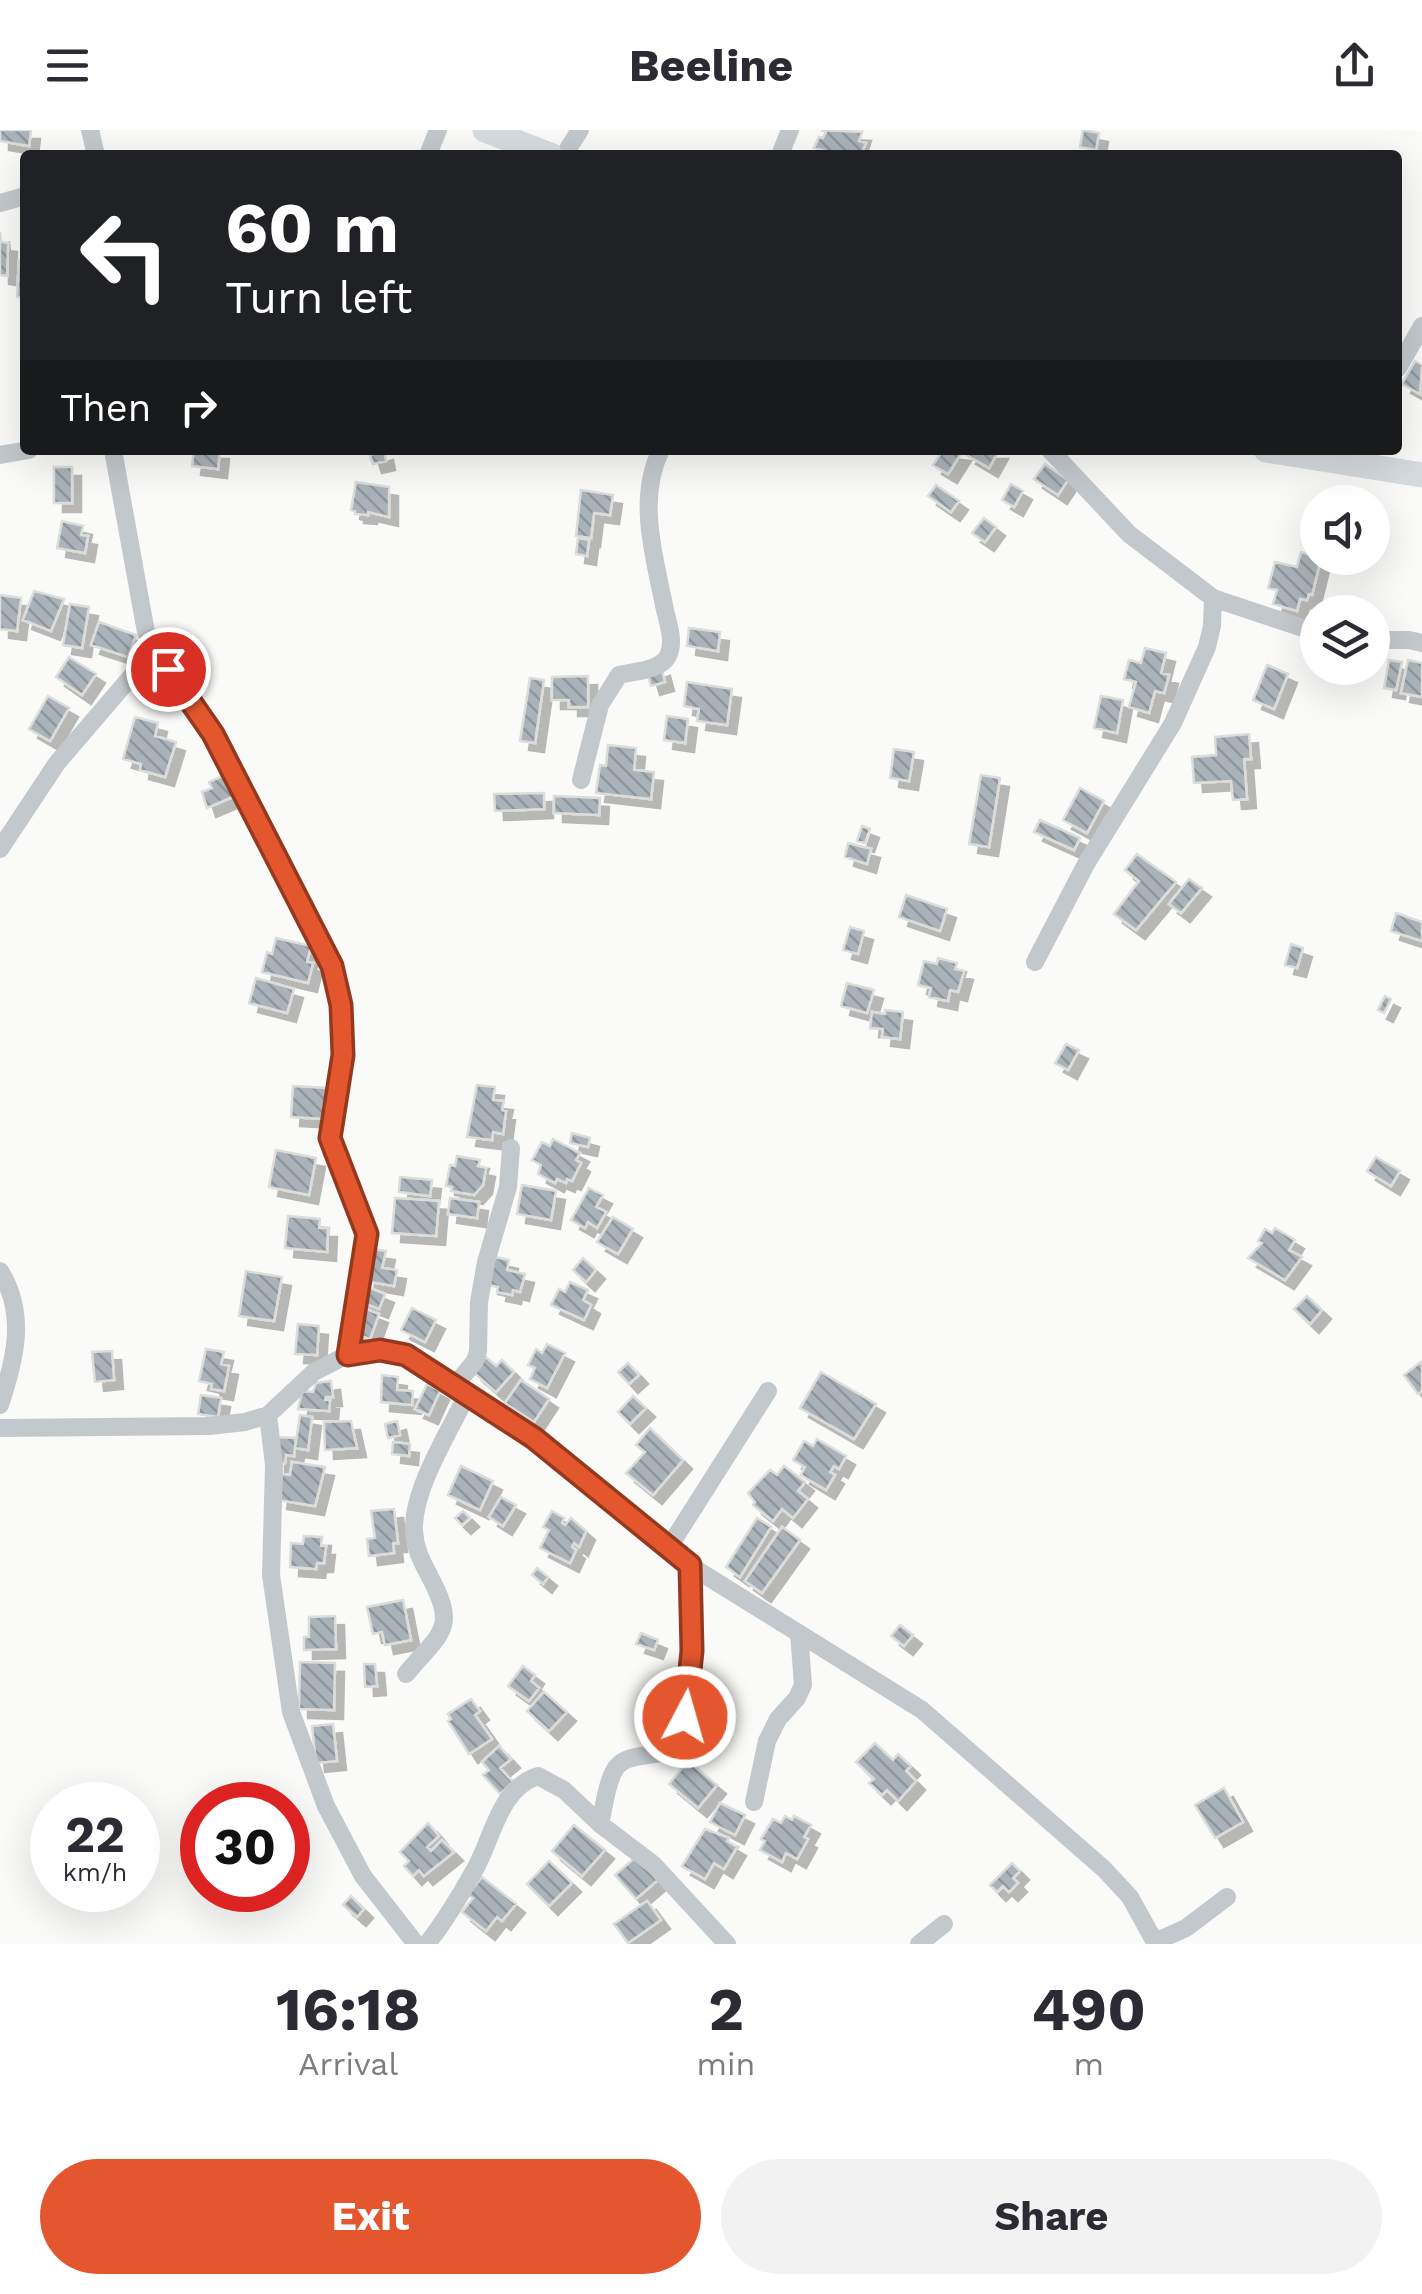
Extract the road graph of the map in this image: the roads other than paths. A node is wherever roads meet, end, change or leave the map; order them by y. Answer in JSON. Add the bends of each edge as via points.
{"nodes":[{"id":1,"x":485,"y":130,"type":"edge"},
{"id":2,"x":537,"y":150,"type":"edge"},
{"id":3,"x":1422,"y":326,"type":"edge"},
{"id":4,"x":1402,"y":361,"type":"edge"},
{"id":5,"x":114,"y":455,"type":"edge"},
{"id":6,"x":659,"y":455,"type":"edge"},
{"id":7,"x":1055,"y":455,"type":"edge"},
{"id":8,"x":1352,"y":457,"type":"edge"},
{"id":9,"x":1422,"y":475,"type":"edge"},
{"id":10,"x":1212,"y":598,"type":"junction"},
{"id":11,"x":1300,"y":627,"type":"edge"},
{"id":12,"x":1390,"y":640,"type":"edge"},
{"id":13,"x":1422,"y":644,"type":"edge"},
{"id":14,"x":154,"y":650,"type":"junction"},
{"id":15,"x":581,"y":780,"type":"dead end"},
{"id":16,"x":0,"y":849,"type":"edge"},
{"id":17,"x":1035,"y":962,"type":"dead end"},
{"id":18,"x":511,"y":1148,"type":"dead end"},
{"id":19,"x":0,"y":1271,"type":"edge"},
{"id":20,"x":348,"y":1355,"type":"junction"},
{"id":21,"x":460,"y":1391,"type":"junction"},
{"id":22,"x":768,"y":1391,"type":"dead end"},
{"id":23,"x":0,"y":1405,"type":"edge"},
{"id":24,"x":268,"y":1416,"type":"junction"},
{"id":25,"x":0,"y":1428,"type":"edge"},
{"id":26,"x":669,"y":1546,"type":"junction"},
{"id":27,"x":690,"y":1565,"type":"junction"},
{"id":28,"x":799,"y":1633,"type":"junction"},
{"id":29,"x":406,"y":1674,"type":"dead end"},
{"id":30,"x":754,"y":1802,"type":"dead end"},
{"id":31,"x":600,"y":1824,"type":"junction"},
{"id":32,"x":1226,"y":1897,"type":"dead end"},
{"id":33,"x":944,"y":1924,"type":"dead end"},
{"id":34,"x":1156,"y":1943,"type":"edge"},
{"id":35,"x":416,"y":1944,"type":"edge"},
{"id":36,"x":427,"y":1944,"type":"edge"},
{"id":37,"x":727,"y":1944,"type":"edge"},
{"id":38,"x":919,"y":1944,"type":"edge"}],
"edges":[{"from":1,"to":2,"type":"street"},
{"from":3,"to":4,"type":"street"},
{"from":5,"to":14,"type":"street"},
{"from":6,"to":15,"type":"street","via":[[650,532],[671,638],[668,655],[658,666],[619,674],[600,705]]},
{"from":7,"to":10,"type":"street","via":[[1129,534]]},
{"from":8,"to":9,"type":"street"},
{"from":10,"to":11,"type":"street"},
{"from":10,"to":17,"type":"street","via":[[1207,647],[1174,723],[1086,864]]},
{"from":12,"to":13,"type":"street"},
{"from":14,"to":16,"type":"street","via":[[57,763]]},
{"from":14,"to":20,"type":"street","via":[[213,734],[332,966],[343,1055],[330,1138],[367,1234]]},
{"from":18,"to":21,"type":"street","via":[[479,1302],[478,1351]]},
{"from":19,"to":23,"type":"street","via":[[18,1318]]},
{"from":20,"to":21,"type":"street","via":[[406,1355]]},
{"from":20,"to":24,"type":"street","via":[[314,1372]]},
{"from":21,"to":26,"type":"street","via":[[534,1438]]},
{"from":21,"to":29,"type":"street","via":[[417,1503],[414,1530],[417,1553],[446,1616]]},
{"from":22,"to":26,"type":"street"},
{"from":24,"to":25,"type":"street","via":[[209,1426]]},
{"from":24,"to":35,"type":"street","via":[[274,1465],[271,1574],[291,1712],[354,1860]]},
{"from":26,"to":27,"type":"street"},
{"from":27,"to":28,"type":"street"},
{"from":27,"to":31,"type":"street","via":[[692,1651],[680,1738],[670,1750],[621,1762],[612,1772]]},
{"from":28,"to":30,"type":"street","via":[[803,1685],[767,1742]]},
{"from":28,"to":34,"type":"street","via":[[922,1710],[1066,1835],[1130,1897]]},
{"from":31,"to":36,"type":"street","via":[[548,1780],[524,1781],[502,1807],[476,1868]]},
{"from":31,"to":37,"type":"street","via":[[654,1866]]},
{"from":32,"to":34,"type":"street"},
{"from":33,"to":38,"type":"street"}]}
